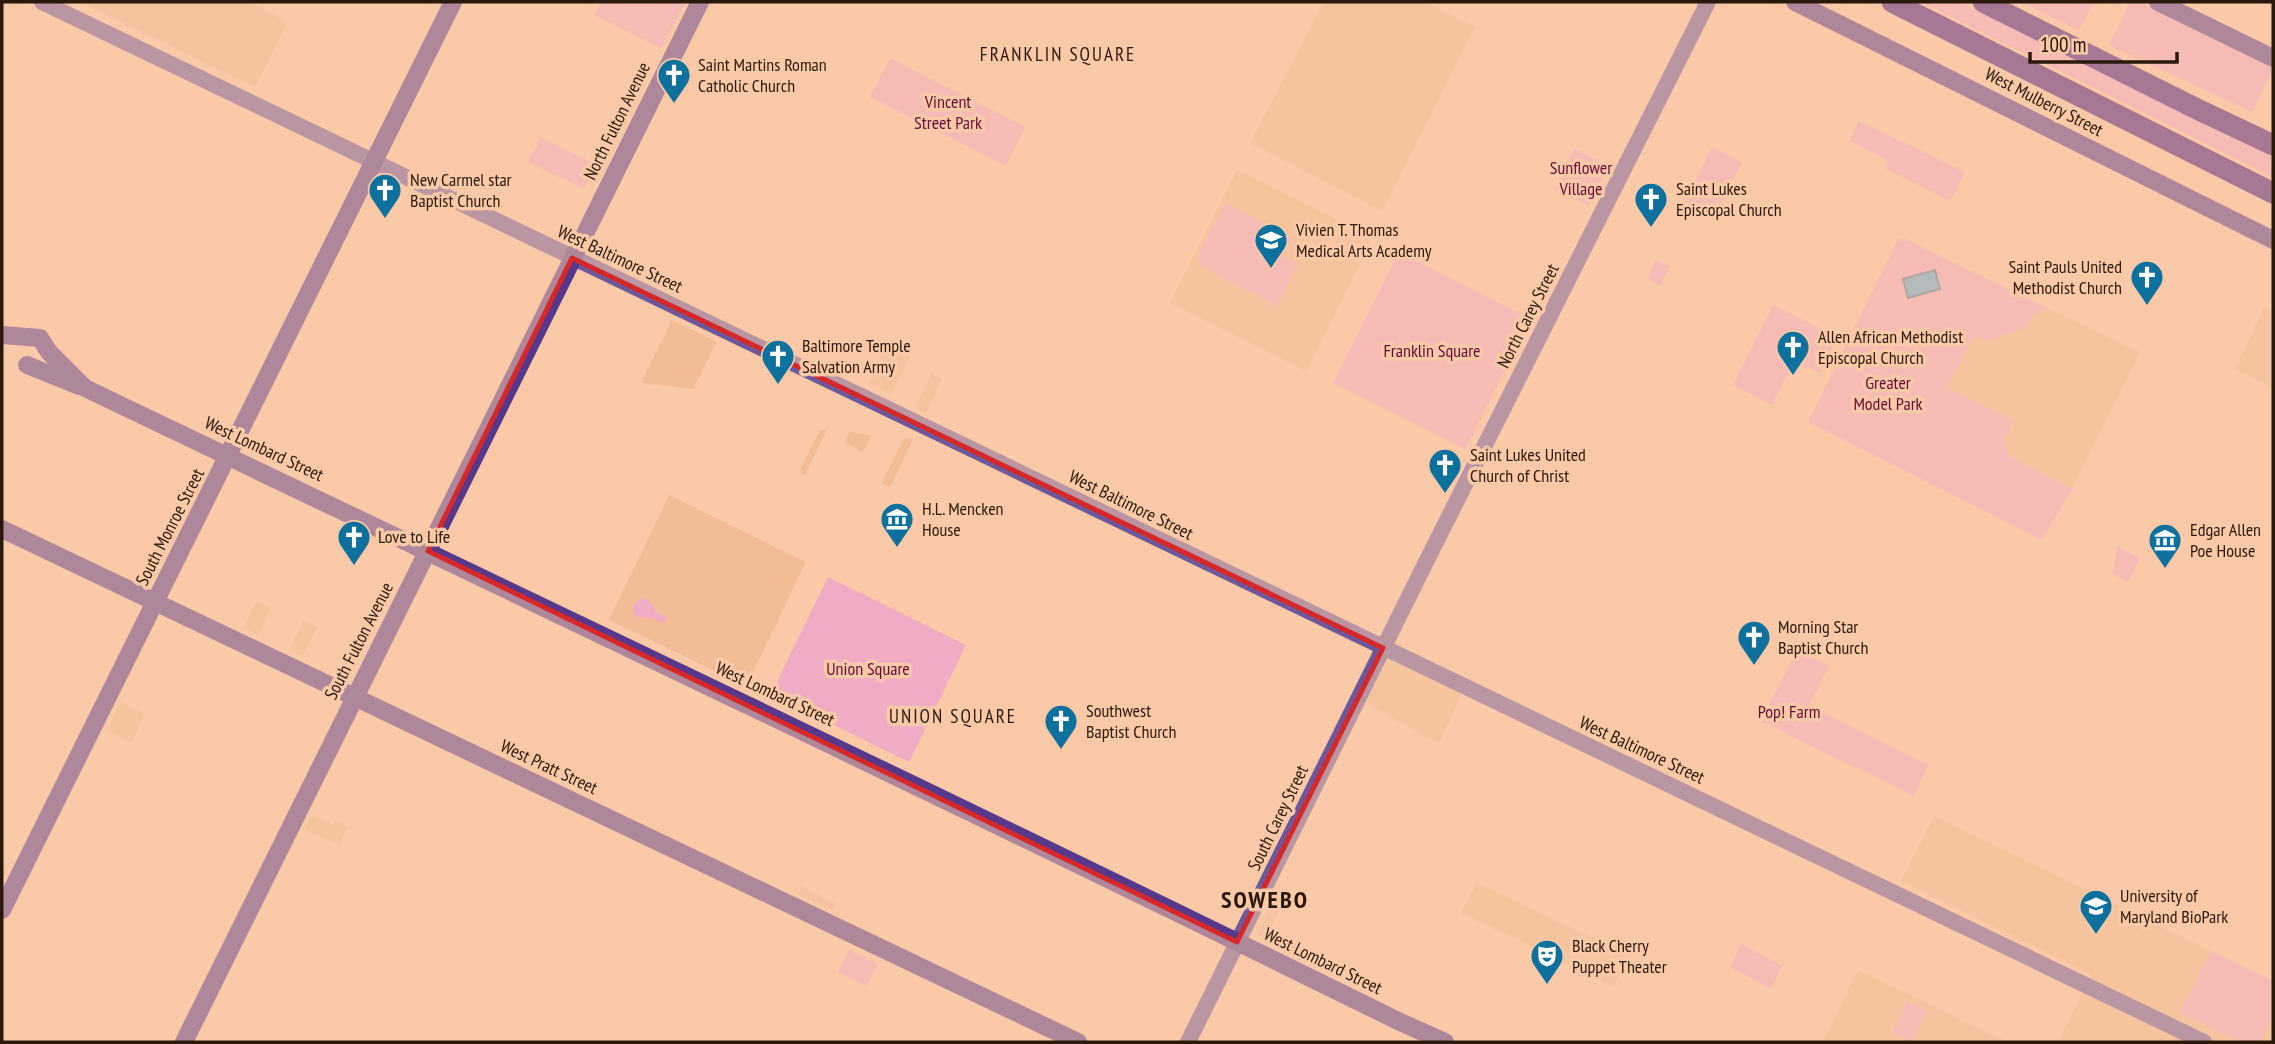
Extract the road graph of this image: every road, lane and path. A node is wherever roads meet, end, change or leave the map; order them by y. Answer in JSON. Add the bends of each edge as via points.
{"nodes":[{"id":1,"x":42,"y":2,"type":"edge"},
{"id":2,"x":453,"y":2,"type":"edge"},
{"id":3,"x":700,"y":2,"type":"edge"},
{"id":4,"x":1708,"y":2,"type":"edge"},
{"id":5,"x":1795,"y":2,"type":"edge"},
{"id":6,"x":1892,"y":2,"type":"edge"},
{"id":7,"x":1983,"y":2,"type":"edge"},
{"id":8,"x":2158,"y":2,"type":"edge"},
{"id":9,"x":2273,"y":58,"type":"edge"},
{"id":10,"x":2272,"y":144,"type":"edge"},
{"id":11,"x":374,"y":162,"type":"junction"},
{"id":12,"x":2273,"y":192,"type":"edge"},
{"id":13,"x":2273,"y":240,"type":"edge"},
{"id":14,"x":572,"y":258,"type":"junction"},
{"id":15,"x":2,"y":335,"type":"edge"},
{"id":16,"x":27,"y":365,"type":"dead end"},
{"id":17,"x":85,"y":388,"type":"junction"},
{"id":18,"x":229,"y":456,"type":"junction"},
{"id":19,"x":2,"y":529,"type":"edge"},
{"id":20,"x":428,"y":551,"type":"junction"},
{"id":21,"x":155,"y":602,"type":"junction"},
{"id":22,"x":1383,"y":648,"type":"junction"},
{"id":23,"x":355,"y":697,"type":"junction"},
{"id":24,"x":2,"y":911,"type":"edge"},
{"id":25,"x":1237,"y":942,"type":"junction"},
{"id":26,"x":184,"y":1042,"type":"edge"},
{"id":27,"x":1078,"y":1042,"type":"edge"},
{"id":28,"x":1188,"y":1042,"type":"edge"},
{"id":29,"x":1446,"y":1042,"type":"edge"},
{"id":30,"x":2204,"y":1042,"type":"edge"}],
"edges":[{"from":1,"to":11,"type":"main road","name":"West Baltimore Street"},
{"from":2,"to":11,"type":"main road","name":"South Monroe Street"},
{"from":3,"to":14,"type":"main road","name":"North Fulton Avenue"},
{"from":4,"to":22,"type":"main road","name":"North Carey Street"},
{"from":5,"to":13,"type":"main road","name":"West Mulberry Street"},
{"from":6,"to":12,"type":"highway"},
{"from":7,"to":10,"type":"highway"},
{"from":8,"to":9,"type":"main road"},
{"from":11,"to":14,"type":"main road","name":"West Baltimore Street"},
{"from":11,"to":18,"type":"main road","name":"South Monroe Street"},
{"from":14,"to":20,"type":"main road","name":"South Fulton Avenue"},
{"from":14,"to":22,"type":"main road","name":"West Baltimore Street"},
{"from":15,"to":17,"type":"main road","name":"West Lombard Street","via":[[40,338]]},
{"from":16,"to":17,"type":"main road","name":"West Lombard Street"},
{"from":17,"to":18,"type":"main road","name":"West Lombard Street"},
{"from":18,"to":20,"type":"main road","name":"West Lombard Street"},
{"from":18,"to":21,"type":"main road","name":"South Monroe Street"},
{"from":19,"to":21,"type":"main road","name":"West Pratt Street"},
{"from":20,"to":23,"type":"main road","name":"South Fulton Avenue"},
{"from":20,"to":25,"type":"main road","name":"West Lombard Street"},
{"from":21,"to":23,"type":"main road","name":"West Pratt Street"},
{"from":21,"to":24,"type":"main road","name":"South Monroe Street"},
{"from":22,"to":25,"type":"main road","name":"South Carey Street"},
{"from":22,"to":30,"type":"main road","name":"West Baltimore Street"},
{"from":23,"to":26,"type":"main road","name":"South Fulton Avenue"},
{"from":23,"to":27,"type":"main road","name":"West Pratt Street"},
{"from":25,"to":28,"type":"main road","name":"South Carey Street"},
{"from":25,"to":29,"type":"main road","name":"West Lombard Street"}]}
